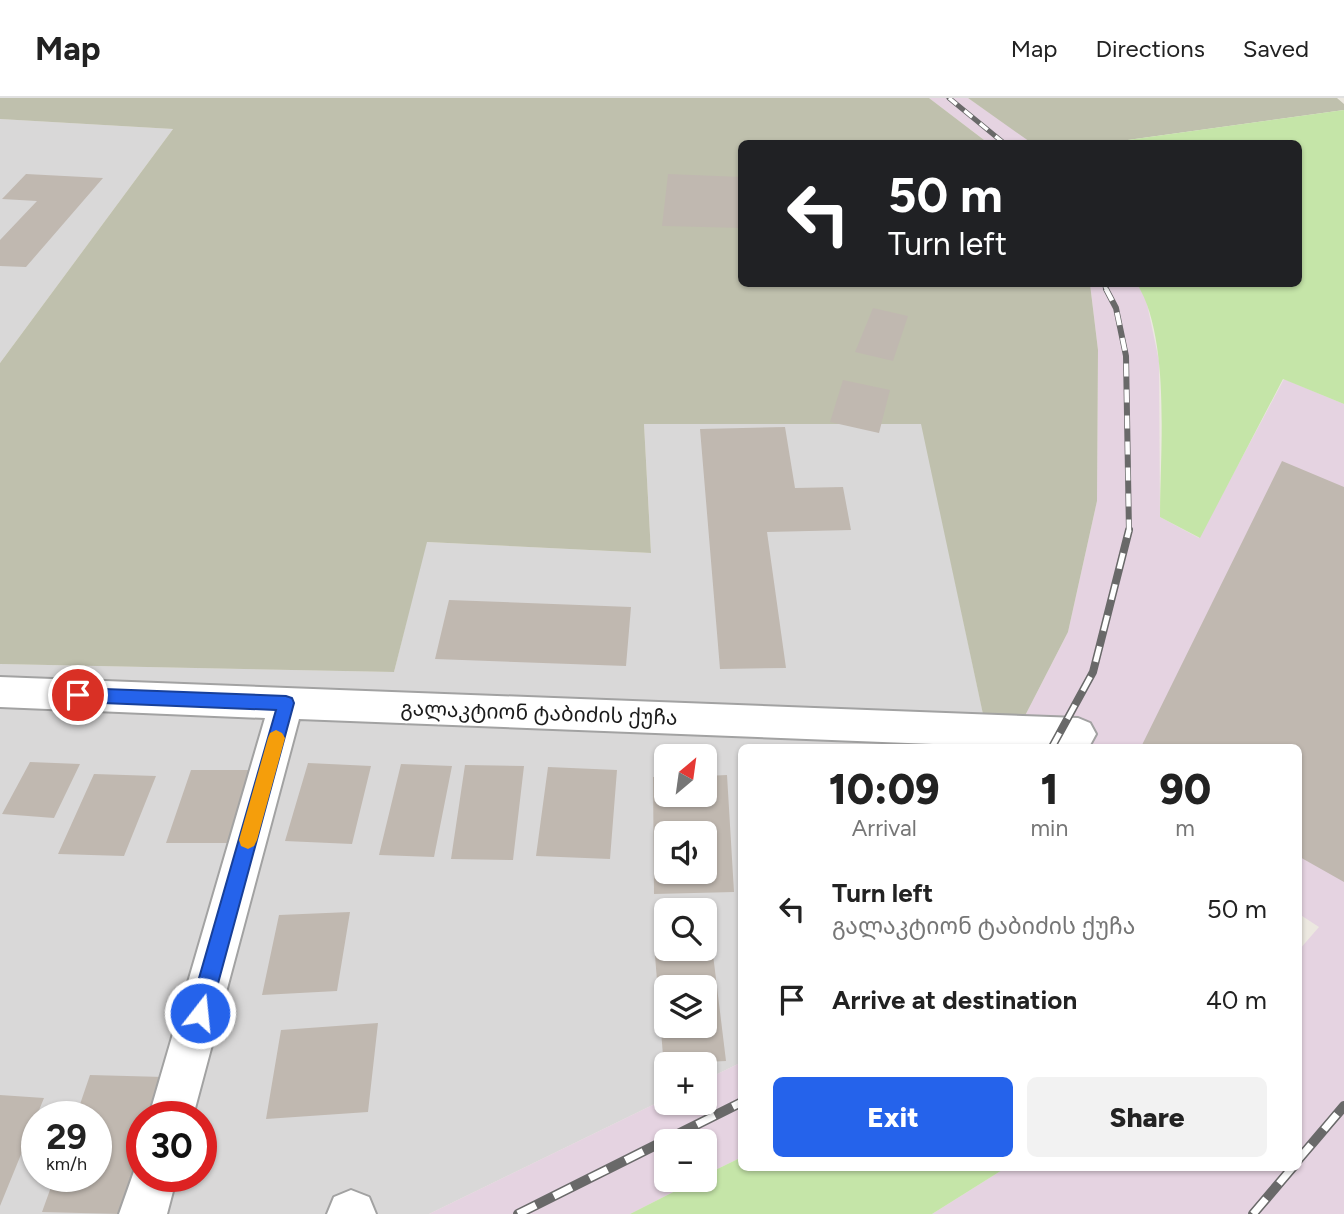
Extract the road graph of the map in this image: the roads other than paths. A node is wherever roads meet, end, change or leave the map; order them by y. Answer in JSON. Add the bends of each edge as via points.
{"nodes":[{"id":1,"x":0,"y":692,"type":"edge"},
{"id":2,"x":286,"y":703,"type":"junction"},
{"id":3,"x":1077,"y":734,"type":"dead end"},
{"id":4,"x":175,"y":1101,"type":"edge"},
{"id":5,"x":150,"y":1192,"type":"edge"},
{"id":6,"x":144,"y":1214,"type":"edge"}],
"edges":[{"from":1,"to":2,"type":"street","name":"გალაკტიონ ტაბიძის ქუჩა"},
{"from":2,"to":3,"type":"street","name":"გალაკტიონ ტაბიძის ქუჩა"},
{"from":2,"to":4,"type":"street"},
{"from":5,"to":6,"type":"street"}]}
